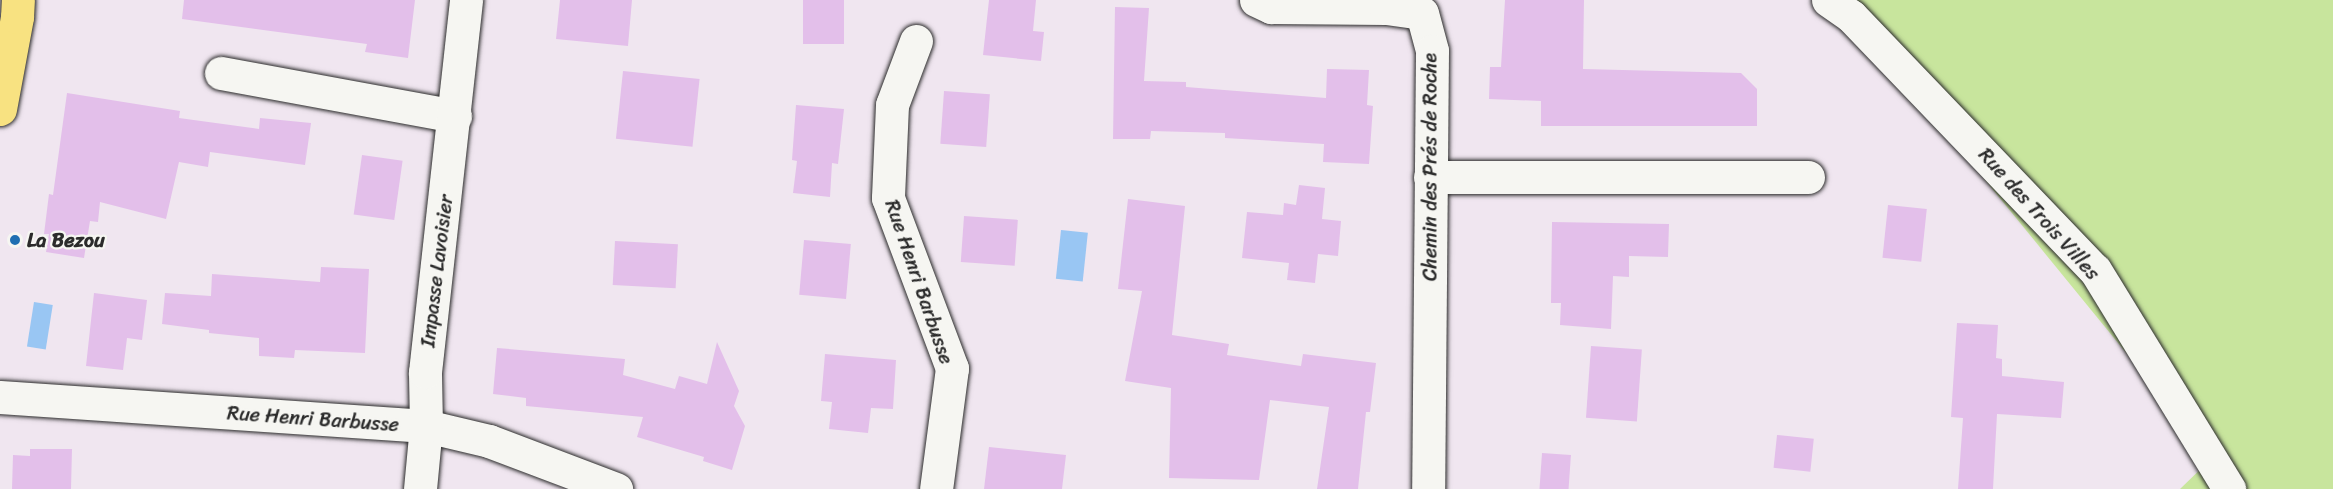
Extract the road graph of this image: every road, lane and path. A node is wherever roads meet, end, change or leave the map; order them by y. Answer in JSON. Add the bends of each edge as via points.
{"nodes":[{"id":1,"x":18,"y":0,"type":"edge"},
{"id":2,"x":466,"y":0,"type":"edge"},
{"id":3,"x":1256,"y":0,"type":"edge"},
{"id":4,"x":1828,"y":0,"type":"edge"},
{"id":5,"x":1426,"y":7,"type":"edge"},
{"id":6,"x":916,"y":41,"type":"dead end"},
{"id":7,"x":221,"y":73,"type":"dead end"},
{"id":8,"x":0,"y":110,"type":"edge"},
{"id":9,"x":455,"y":117,"type":"junction"},
{"id":10,"x":1430,"y":177,"type":"junction"},
{"id":11,"x":1808,"y":177,"type":"dead end"},
{"id":12,"x":0,"y":397,"type":"edge"},
{"id":13,"x":426,"y":426,"type":"junction"},
{"id":14,"x":2214,"y":474,"type":"edge"},
{"id":15,"x":420,"y":489,"type":"edge"},
{"id":16,"x":616,"y":489,"type":"edge"},
{"id":17,"x":936,"y":489,"type":"edge"},
{"id":18,"x":1428,"y":489,"type":"edge"},
{"id":19,"x":2229,"y":489,"type":"edge"}],
"edges":[{"from":1,"to":8,"type":"main road"},
{"from":2,"to":9,"type":"street","name":"Impasse Lavoisier"},
{"from":3,"to":5,"type":"street","name":"Chemin des Prés de Roche","via":[[1271,7]]},
{"from":4,"to":14,"type":"street","name":"Rue des Trois Villes","via":[[1851,16],[2095,270]]},
{"from":5,"to":10,"type":"street","name":"Chemin des Prés de Roche","via":[[1432,51]]},
{"from":6,"to":17,"type":"street","name":"Rue Henri Barbusse","via":[[892,105],[888,198],[952,368]]},
{"from":7,"to":9,"type":"street"},
{"from":9,"to":13,"type":"street","name":"Impasse Lavoisier","via":[[424,372]]},
{"from":10,"to":11,"type":"street"},
{"from":10,"to":18,"type":"street","name":"Chemin des Prés de Roche"},
{"from":12,"to":13,"type":"street","name":"Rue Henri Barbusse"},
{"from":13,"to":15,"type":"street","name":"Impasse Lavoisier"},
{"from":13,"to":16,"type":"street","name":"Rue Henri Barbusse","via":[[489,441]]},
{"from":14,"to":19,"type":"street","name":"Rue des Trois Villes"}]}
